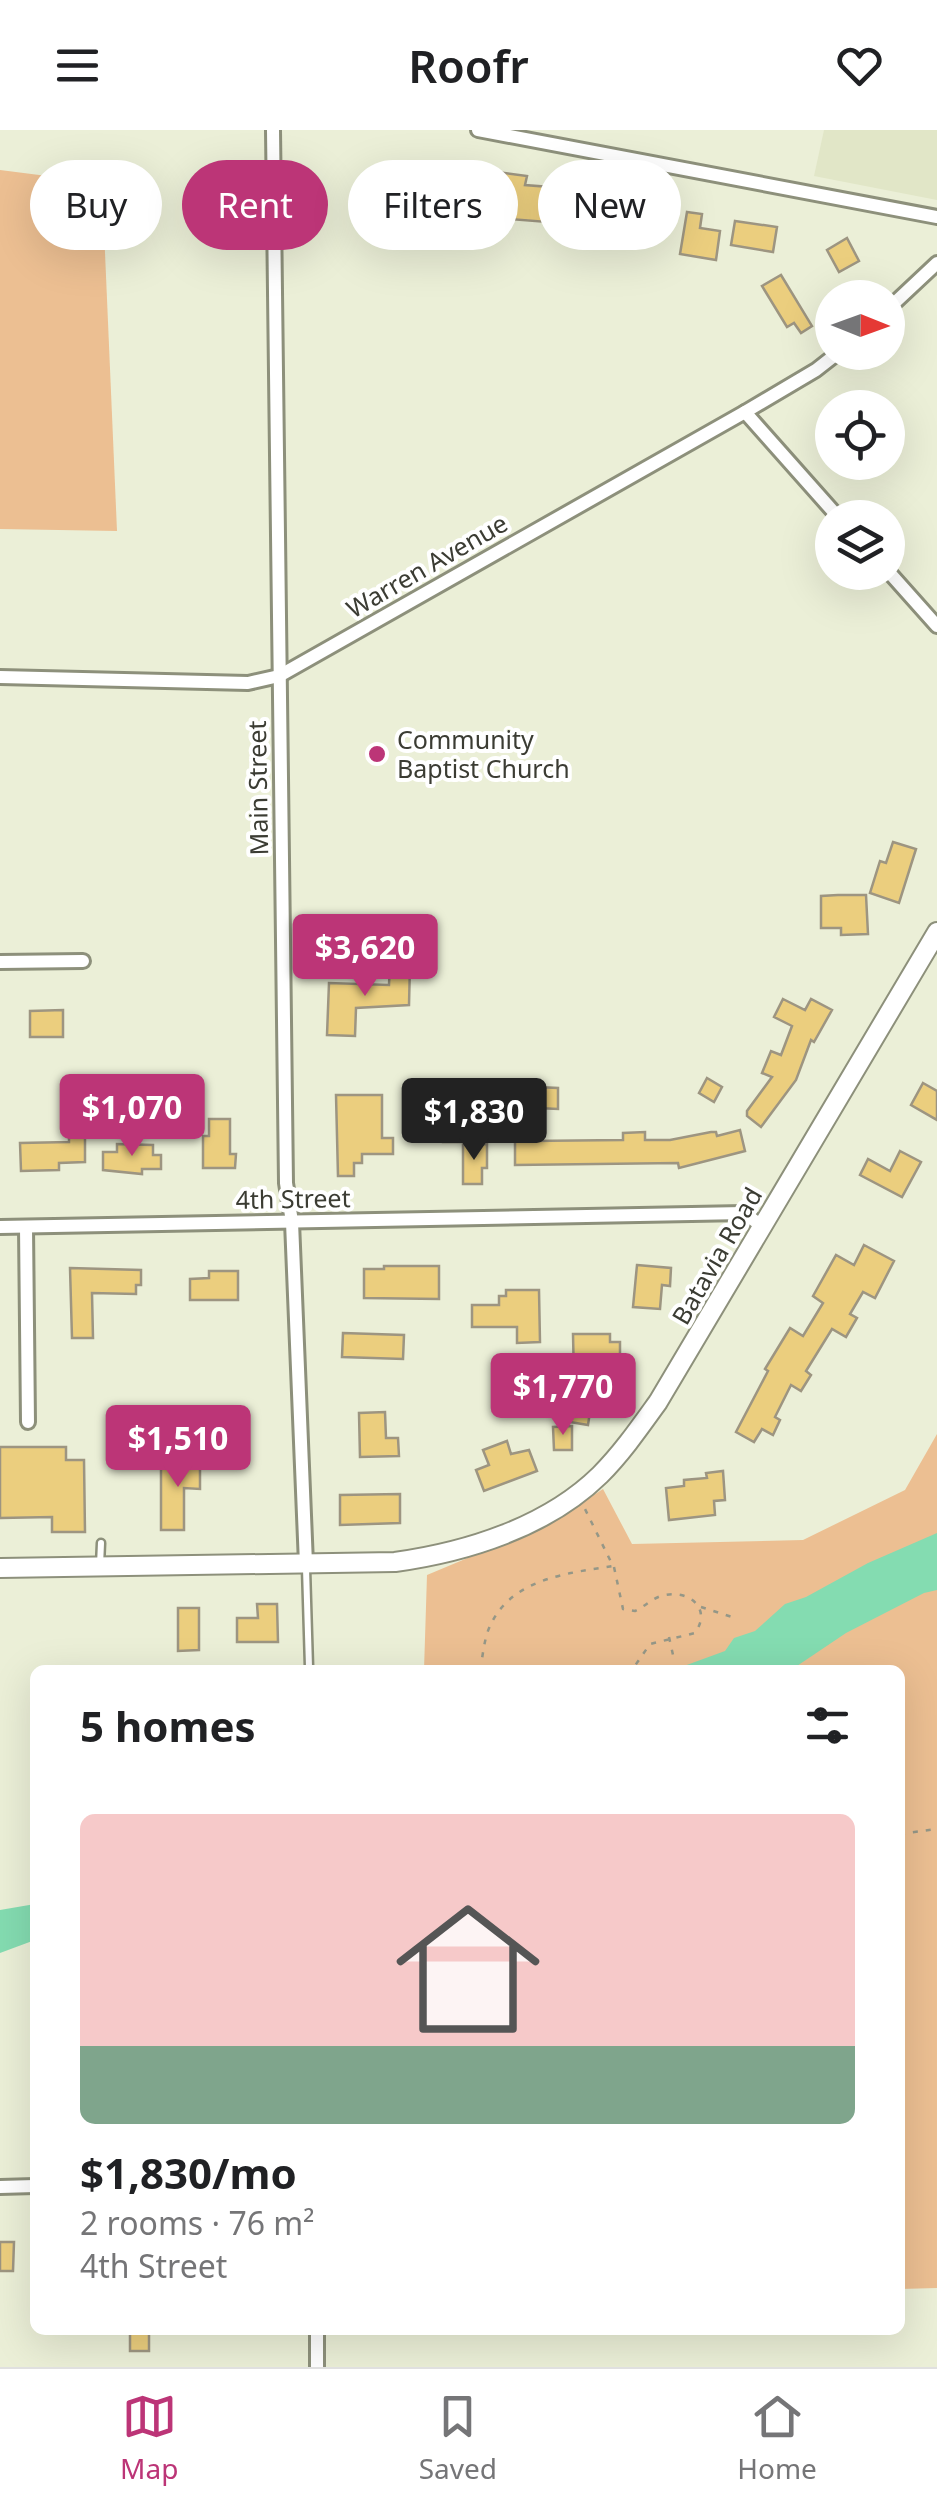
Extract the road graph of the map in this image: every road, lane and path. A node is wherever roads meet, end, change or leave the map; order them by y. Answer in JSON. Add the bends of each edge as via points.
{"nodes":[{"id":1,"x":273,"y":130,"type":"edge"},
{"id":2,"x":478,"y":130,"type":"edge"},
{"id":3,"x":572,"y":130,"type":"edge"},
{"id":4,"x":568,"y":147,"type":"junction"},
{"id":5,"x":937,"y":217,"type":"edge"},
{"id":6,"x":937,"y":262,"type":"edge"},
{"id":7,"x":905,"y":293,"type":"edge"},
{"id":8,"x":816,"y":370,"type":"edge"},
{"id":9,"x":744,"y":412,"type":"junction"},
{"id":10,"x":824,"y":500,"type":"edge"},
{"id":11,"x":905,"y":590,"type":"edge"},
{"id":12,"x":937,"y":626,"type":"edge"},
{"id":13,"x":279,"y":676,"type":"junction"},
{"id":14,"x":0,"y":678,"type":"edge"},
{"id":15,"x":937,"y":932,"type":"edge"},
{"id":16,"x":83,"y":961,"type":"dead end"},
{"id":17,"x":0,"y":962,"type":"edge"},
{"id":18,"x":292,"y":1222,"type":"junction"},
{"id":19,"x":763,"y":1226,"type":"junction"},
{"id":20,"x":0,"y":1227,"type":"edge"},
{"id":21,"x":26,"y":1227,"type":"junction"},
{"id":22,"x":28,"y":1422,"type":"dead end"},
{"id":23,"x":577,"y":1494,"type":"junction"},
{"id":24,"x":100,"y":1542,"type":"dead end"},
{"id":25,"x":306,"y":1564,"type":"junction"},
{"id":26,"x":100,"y":1566,"type":"junction"},
{"id":27,"x":614,"y":1566,"type":"junction"},
{"id":28,"x":0,"y":1568,"type":"edge"},
{"id":29,"x":701,"y":1607,"type":"junction"},
{"id":30,"x":738,"y":1619,"type":"dead end"},
{"id":31,"x":669,"y":1637,"type":"junction"},
{"id":32,"x":673,"y":1655,"type":"dead end"},
{"id":33,"x":309,"y":1665,"type":"edge"},
{"id":34,"x":481,"y":1665,"type":"edge"},
{"id":35,"x":635,"y":1665,"type":"edge"},
{"id":36,"x":937,"y":1830,"type":"edge"},
{"id":37,"x":905,"y":1833,"type":"edge"},
{"id":38,"x":30,"y":2186,"type":"edge"},
{"id":39,"x":0,"y":2187,"type":"edge"},
{"id":40,"x":317,"y":2335,"type":"edge"},
{"id":41,"x":317,"y":2367,"type":"edge"}],
"edges":[{"from":1,"to":13,"type":"street","name":"Main Street"},
{"from":2,"to":4,"type":"street"},
{"from":3,"to":4,"type":"street"},
{"from":4,"to":5,"type":"street"},
{"from":6,"to":7,"type":"street"},
{"from":8,"to":9,"type":"street","name":"Warren Avenue"},
{"from":9,"to":10,"type":"street"},
{"from":9,"to":13,"type":"street","name":"Warren Avenue"},
{"from":11,"to":12,"type":"street"},
{"from":13,"to":14,"type":"street","name":"Warren Avenue","via":[[248,683]]},
{"from":13,"to":18,"type":"street","name":"Main Street","via":[[286,1182]]},
{"from":15,"to":19,"type":"main road","name":"Batavia Road"},
{"from":16,"to":17,"type":"street"},
{"from":18,"to":19,"type":"street","name":"4th Street","via":[[744,1213]]},
{"from":18,"to":21,"type":"street","name":"4th Street"},
{"from":18,"to":25,"type":"street","name":"Main Street"},
{"from":19,"to":23,"type":"main road","name":"Batavia Road","via":[[650,1414]]},
{"from":20,"to":21,"type":"street","name":"4th Street"},
{"from":21,"to":22,"type":"street"},
{"from":23,"to":25,"type":"main road","name":"Batavia Road","via":[[484,1542],[434,1556]]},
{"from":23,"to":27,"type":"path"},
{"from":24,"to":26,"type":"lane"},
{"from":25,"to":26,"type":"main road","name":"Batavia Road"},
{"from":25,"to":33,"type":"lane"},
{"from":26,"to":28,"type":"main road","name":"Batavia Road"},
{"from":27,"to":29,"type":"path","via":[[623,1608],[636,1611],[669,1594]]},
{"from":27,"to":34,"type":"path","via":[[550,1576],[509,1598],[490,1625]]},
{"from":29,"to":30,"type":"path"},
{"from":29,"to":31,"type":"path","via":[[695,1632]]},
{"from":31,"to":32,"type":"path"},
{"from":31,"to":35,"type":"path","via":[[650,1644]]},
{"from":36,"to":37,"type":"path"},
{"from":38,"to":39,"type":"street"},
{"from":40,"to":41,"type":"street"}]}
